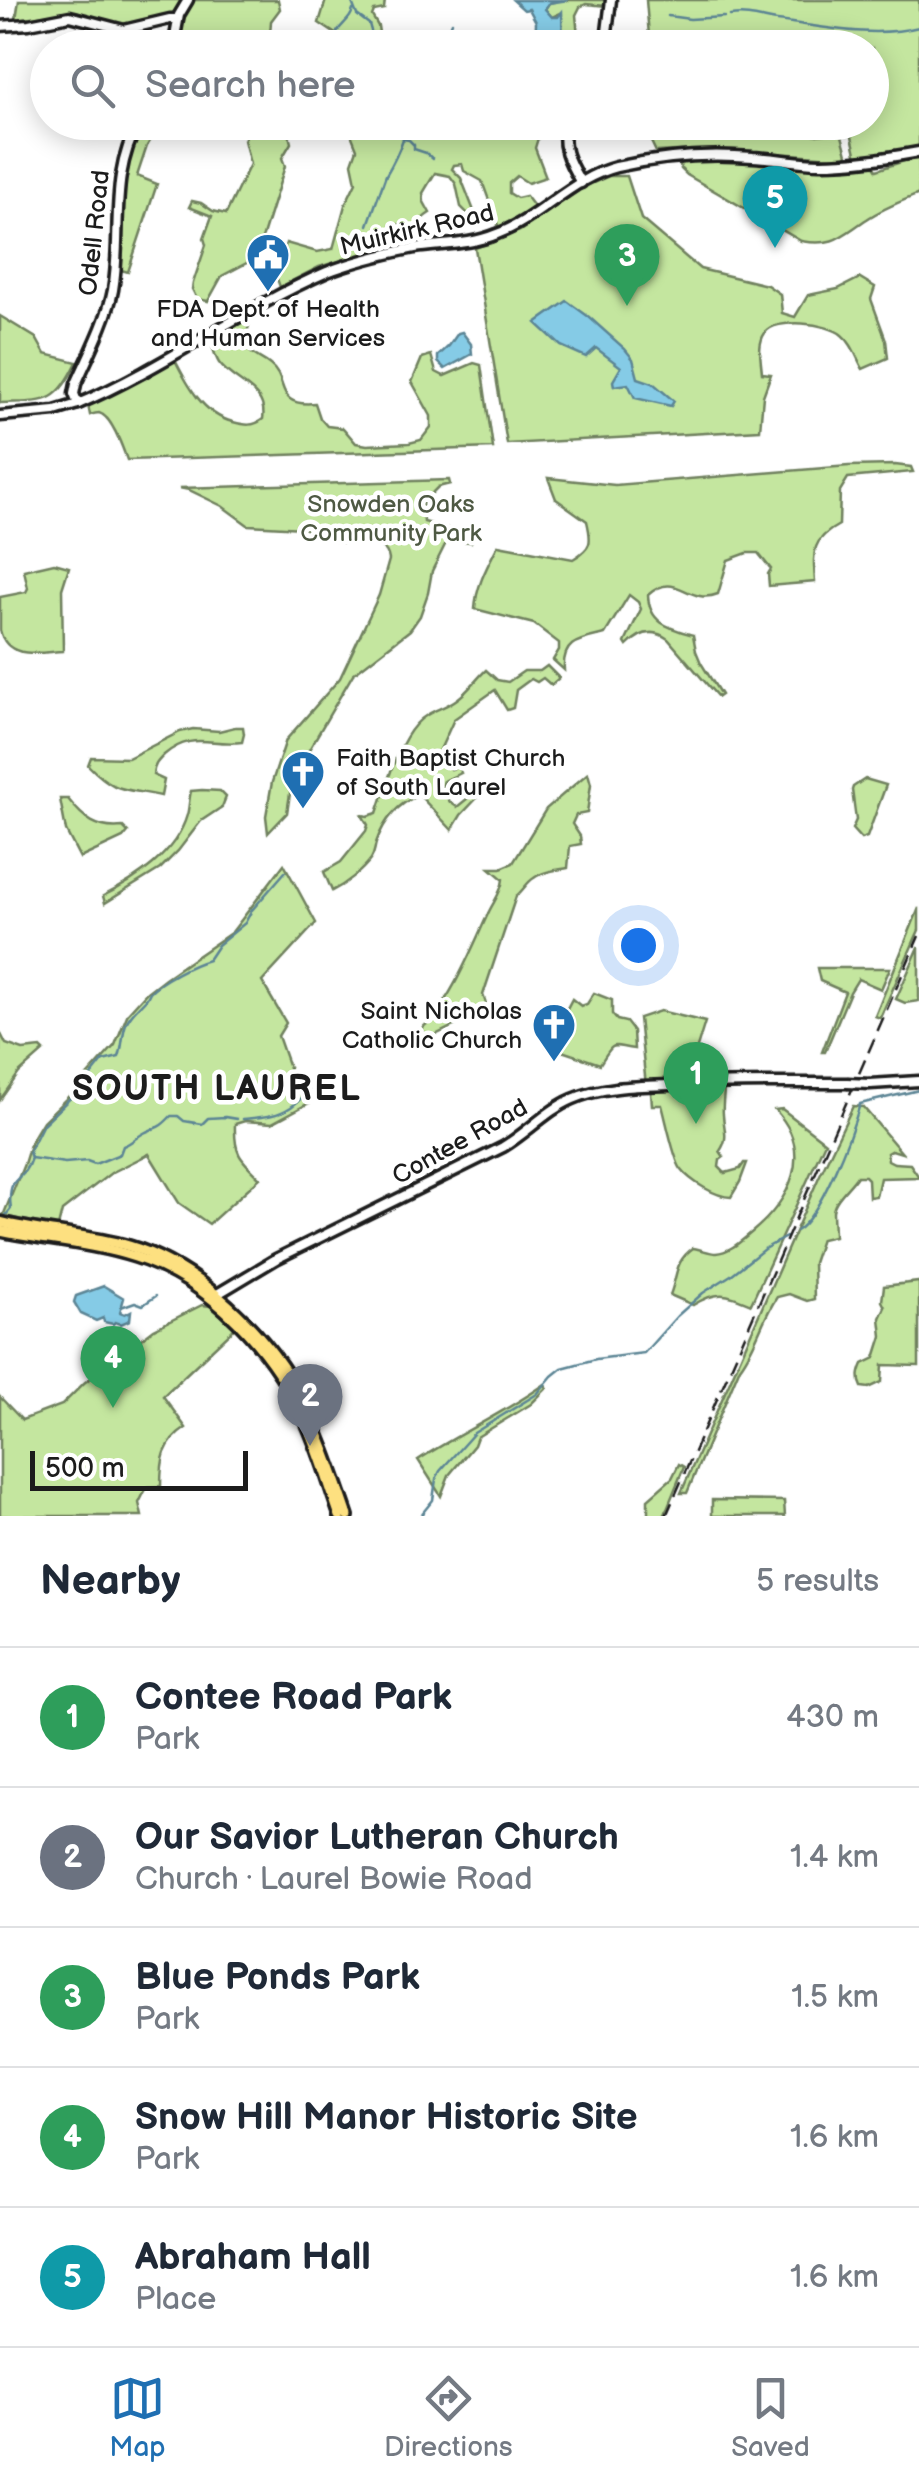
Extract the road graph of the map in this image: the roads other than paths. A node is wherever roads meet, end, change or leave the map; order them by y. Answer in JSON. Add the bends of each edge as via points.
{"nodes":[{"id":1,"x":188,"y":0,"type":"edge"},
{"id":2,"x":611,"y":0,"type":"edge"},
{"id":3,"x":176,"y":16,"type":"junction"},
{"id":4,"x":0,"y":26,"type":"edge"},
{"id":5,"x":175,"y":30,"type":"edge"},
{"id":6,"x":607,"y":30,"type":"edge"},
{"id":7,"x":130,"y":140,"type":"edge"},
{"id":8,"x":563,"y":140,"type":"edge"},
{"id":9,"x":919,"y":152,"type":"edge"},
{"id":10,"x":581,"y":183,"type":"junction"},
{"id":11,"x":78,"y":404,"type":"junction"},
{"id":12,"x":0,"y":416,"type":"edge"},
{"id":13,"x":919,"y":1081,"type":"edge"},
{"id":14,"x":0,"y":1222,"type":"edge"},
{"id":15,"x":0,"y":1230,"type":"edge"},
{"id":16,"x":64,"y":1234,"type":"junction"},
{"id":17,"x":91,"y":1247,"type":"junction"},
{"id":18,"x":213,"y":1297,"type":"junction"},
{"id":19,"x":340,"y":1516,"type":"edge"},
{"id":20,"x":348,"y":1516,"type":"edge"}],
"edges":[{"from":1,"to":3,"type":"street"},
{"from":2,"to":6,"type":"street"},
{"from":3,"to":4,"type":"street","via":[[124,30],[66,16]]},
{"from":3,"to":5,"type":"street"},
{"from":7,"to":11,"type":"street","name":"Odell Road","via":[[116,204],[112,291],[76,384]]},
{"from":8,"to":10,"type":"street"},
{"from":9,"to":10,"type":"street","name":"Muirkirk Road","via":[[831,163],[668,159],[618,167]]},
{"from":10,"to":11,"type":"street","name":"Muirkirk Road","via":[[498,234],[325,273]]},
{"from":11,"to":12,"type":"street","name":"Muirkirk Road"},
{"from":13,"to":18,"type":"street","name":"Contee Road","bridge":true,"via":[[640,1086],[589,1094],[503,1147]]},
{"from":14,"to":16,"type":"main road"},
{"from":15,"to":17,"type":"main road"},
{"from":16,"to":17,"type":"main road"},
{"from":16,"to":18,"type":"main road","via":[[156,1256]]},
{"from":17,"to":18,"type":"main road","via":[[157,1265]]},
{"from":18,"to":19,"type":"main road","via":[[286,1384]]},
{"from":18,"to":20,"type":"main road","via":[[256,1331],[292,1379],[318,1429]]}]}
